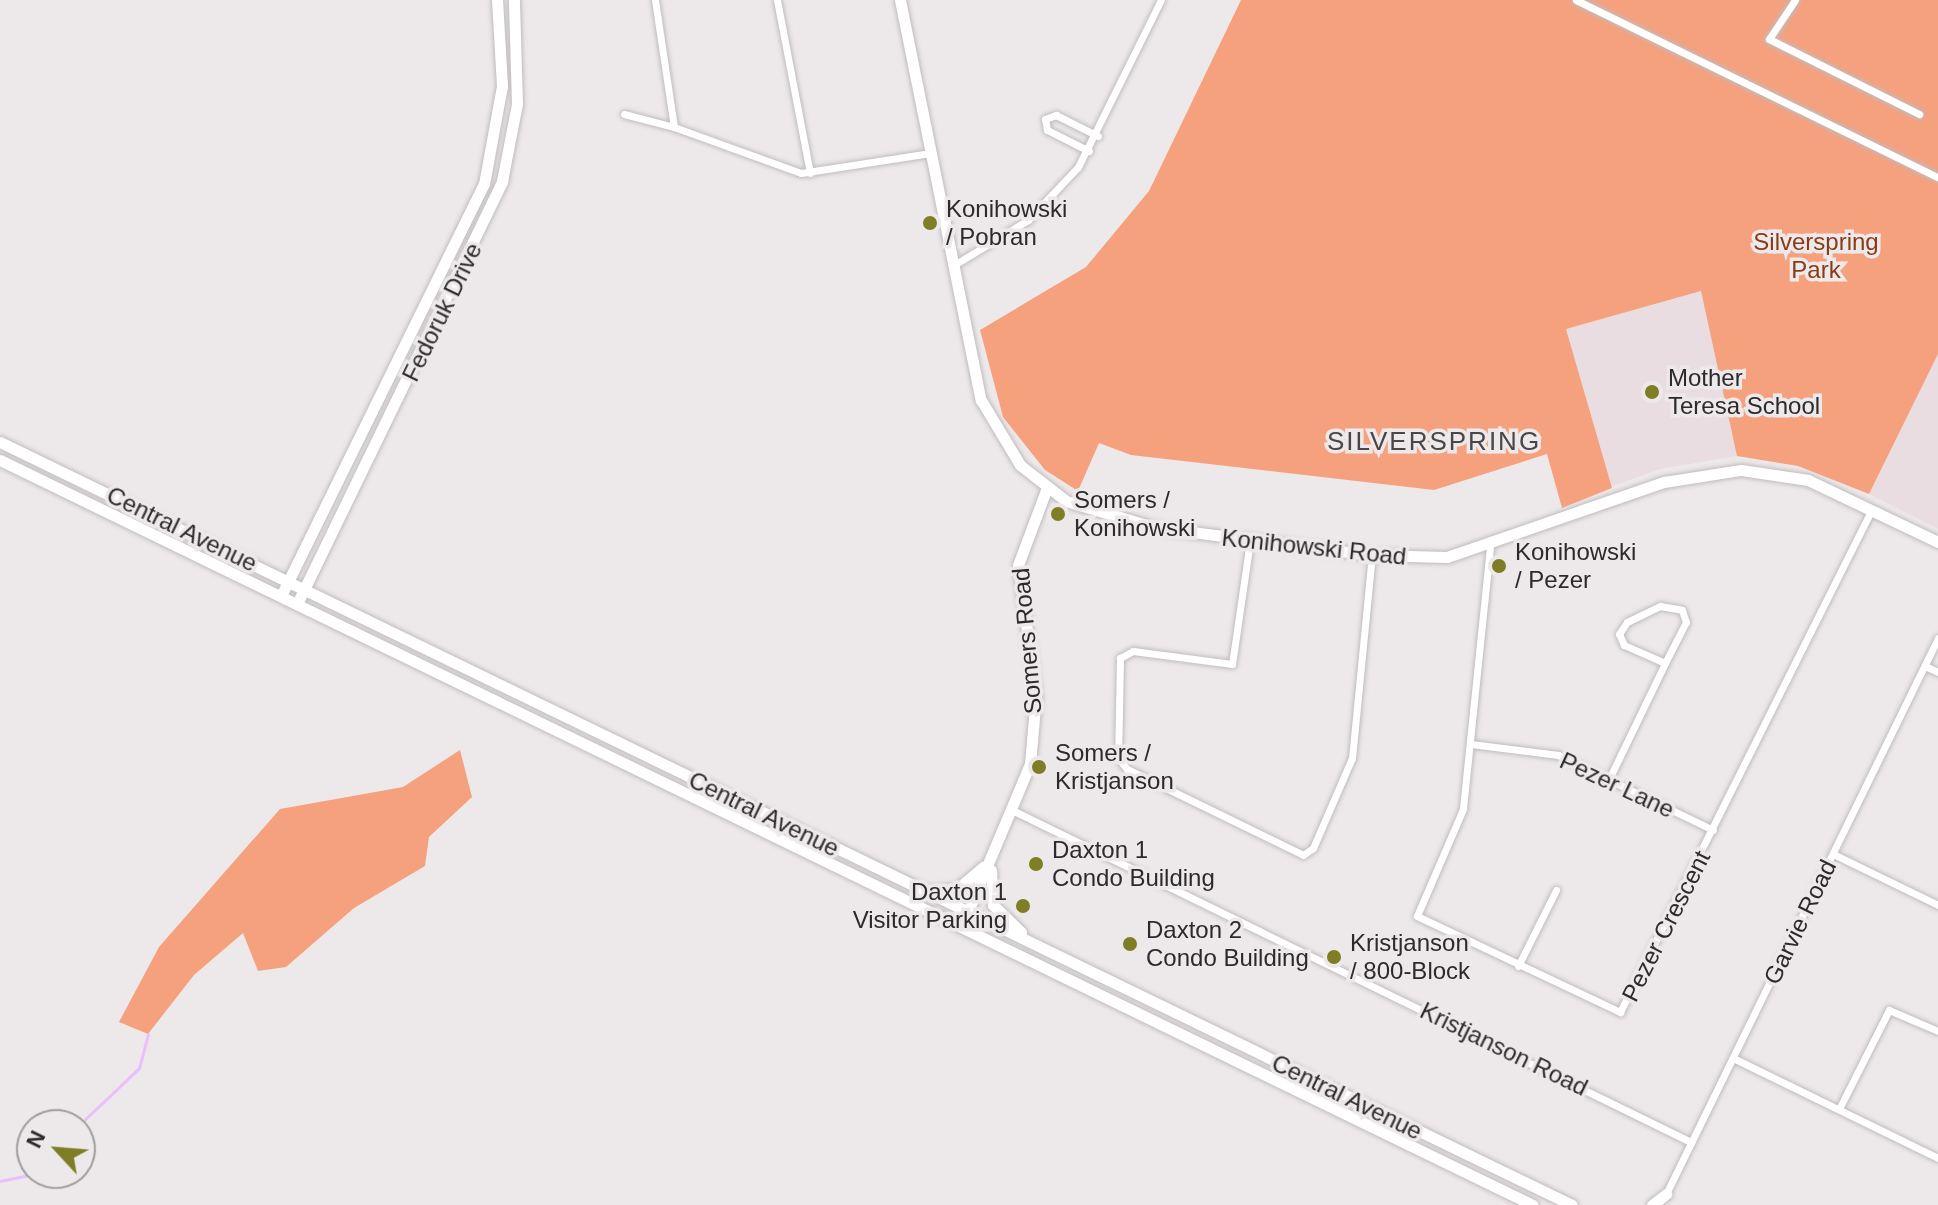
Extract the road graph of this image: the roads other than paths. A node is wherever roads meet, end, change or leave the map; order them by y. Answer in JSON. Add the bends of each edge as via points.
{"nodes":[{"id":1,"x":497,"y":0,"type":"edge"},
{"id":2,"x":514,"y":0,"type":"edge"},
{"id":3,"x":655,"y":0,"type":"edge"},
{"id":4,"x":777,"y":0,"type":"edge"},
{"id":5,"x":900,"y":0,"type":"edge"},
{"id":6,"x":1161,"y":0,"type":"edge"},
{"id":7,"x":1576,"y":0,"type":"edge"},
{"id":8,"x":1795,"y":0,"type":"edge"},
{"id":9,"x":624,"y":114,"type":"dead end"},
{"id":10,"x":1919,"y":114,"type":"dead end"},
{"id":11,"x":674,"y":127,"type":"junction"},
{"id":12,"x":1098,"y":136,"type":"junction"},
{"id":13,"x":1089,"y":151,"type":"junction"},
{"id":14,"x":930,"y":153,"type":"junction"},
{"id":15,"x":810,"y":173,"type":"junction"},
{"id":16,"x":1938,"y":177,"type":"edge"},
{"id":17,"x":954,"y":265,"type":"junction"},
{"id":18,"x":0,"y":442,"type":"edge"},
{"id":19,"x":0,"y":460,"type":"edge"},
{"id":20,"x":1046,"y":490,"type":"junction"},
{"id":21,"x":1872,"y":509,"type":"junction"},
{"id":22,"x":1250,"y":541,"type":"junction"},
{"id":23,"x":1938,"y":542,"type":"edge"},
{"id":24,"x":1490,"y":547,"type":"junction"},
{"id":25,"x":1372,"y":555,"type":"junction"},
{"id":26,"x":289,"y":581,"type":"junction"},
{"id":27,"x":305,"y":588,"type":"junction"},
{"id":28,"x":281,"y":596,"type":"junction"},
{"id":29,"x":297,"y":604,"type":"junction"},
{"id":30,"x":1938,"y":638,"type":"edge"},
{"id":31,"x":1665,"y":663,"type":"junction"},
{"id":32,"x":1925,"y":666,"type":"junction"},
{"id":33,"x":1938,"y":672,"type":"edge"},
{"id":34,"x":1471,"y":744,"type":"junction"},
{"id":35,"x":1609,"y":779,"type":"junction"},
{"id":36,"x":1014,"y":811,"type":"junction"},
{"id":37,"x":1713,"y":830,"type":"junction"},
{"id":38,"x":1833,"y":854,"type":"junction"},
{"id":39,"x":993,"y":856,"type":"junction"},
{"id":40,"x":924,"y":890,"type":"junction"},
{"id":41,"x":1556,"y":890,"type":"dead end"},
{"id":42,"x":1938,"y":905,"type":"edge"},
{"id":43,"x":968,"y":911,"type":"junction"},
{"id":44,"x":961,"y":926,"type":"junction"},
{"id":45,"x":1037,"y":944,"type":"junction"},
{"id":46,"x":1518,"y":966,"type":"junction"},
{"id":47,"x":1938,"y":1031,"type":"edge"},
{"id":48,"x":1733,"y":1058,"type":"junction"},
{"id":49,"x":1839,"y":1109,"type":"junction"},
{"id":50,"x":1691,"y":1142,"type":"junction"},
{"id":51,"x":1938,"y":1158,"type":"edge"},
{"id":52,"x":1664,"y":1201,"type":"edge"},
{"id":53,"x":1533,"y":1205,"type":"edge"},
{"id":54,"x":1572,"y":1205,"type":"edge"},
{"id":55,"x":1652,"y":1205,"type":"edge"}],
"edges":[{"from":1,"to":26,"type":"main road","name":"Fedoruk Drive","via":[[502,86],[484,184]]},
{"from":2,"to":27,"type":"main road","name":"Fedoruk Drive","via":[[517,104],[502,181]]},
{"from":3,"to":11,"type":"street"},
{"from":4,"to":15,"type":"street"},
{"from":5,"to":14,"type":"main road","name":"Konihowski Road"},
{"from":6,"to":12,"type":"street"},
{"from":7,"to":16,"type":"street"},
{"from":8,"to":10,"type":"street","via":[[1769,39]]},
{"from":9,"to":11,"type":"street"},
{"from":11,"to":15,"type":"street","via":[[777,169]]},
{"from":12,"to":13,"type":"street"},
{"from":12,"to":13,"type":"street","via":[[1056,115],[1045,119],[1047,130]]},
{"from":13,"to":17,"type":"street","via":[[1042,208]]},
{"from":14,"to":15,"type":"street"},
{"from":14,"to":17,"type":"main road","name":"Konihowski Road"},
{"from":17,"to":20,"type":"main road","name":"Konihowski Road","via":[[981,400],[996,434]]},
{"from":18,"to":26,"type":"main road","name":"Central Avenue"},
{"from":19,"to":28,"type":"main road","name":"Central Avenue"},
{"from":20,"to":22,"type":"main road","name":"Konihowski Road","via":[[1113,521]]},
{"from":20,"to":36,"type":"main road","name":"Somers Road","via":[[1018,565],[1036,696],[1030,764]]},
{"from":21,"to":23,"type":"main road","name":"Konihowski Road"},
{"from":21,"to":24,"type":"main road","name":"Konihowski Road","via":[[1808,480],[1728,470],[1664,482]]},
{"from":21,"to":37,"type":"street","name":"Pezer Crescent"},
{"from":22,"to":25,"type":"main road","name":"Konihowski Road"},
{"from":22,"to":25,"type":"street","via":[[1232,664],[1133,651],[1120,658],[1118,758],[1127,769],[1303,855],[1313,848],[1352,758]]},
{"from":24,"to":25,"type":"main road","name":"Konihowski Road","via":[[1447,557]]},
{"from":24,"to":34,"type":"street","name":"Pezer Crescent"},
{"from":26,"to":27,"type":"main road","name":"Central Avenue"},
{"from":26,"to":28,"type":"main road","name":"Fedoruk Drive"},
{"from":27,"to":29,"type":"main road","name":"Fedoruk Drive"},
{"from":27,"to":40,"type":"main road","name":"Central Avenue"},
{"from":28,"to":29,"type":"main road","name":"Central Avenue"},
{"from":29,"to":44,"type":"main road","name":"Central Avenue"},
{"from":30,"to":32,"type":"street","name":"Garvie Road"},
{"from":31,"to":31,"type":"street","via":[[1686,622],[1682,610],[1660,606],[1627,622],[1619,634],[1624,645]]},
{"from":31,"to":35,"type":"street"},
{"from":32,"to":33,"type":"street"},
{"from":32,"to":38,"type":"street","name":"Garvie Road"},
{"from":34,"to":35,"type":"street","name":"Pezer Lane","via":[[1558,755]]},
{"from":34,"to":46,"type":"street","name":"Pezer Crescent","via":[[1460,818],[1417,916]]},
{"from":35,"to":37,"type":"street","name":"Pezer Lane"},
{"from":36,"to":39,"type":"main road","name":"Somers Road"},
{"from":36,"to":50,"type":"street","name":"Kristjanson Road"},
{"from":37,"to":46,"type":"street","name":"Pezer Crescent","via":[[1620,1012]]},
{"from":38,"to":42,"type":"street"},
{"from":38,"to":48,"type":"street","name":"Garvie Road"},
{"from":39,"to":40,"type":"main road","via":[[957,889]]},
{"from":39,"to":43,"type":"main road","name":"Somers Road"},
{"from":39,"to":45,"type":"main road","via":[[993,905]]},
{"from":40,"to":43,"type":"main road","name":"Central Avenue"},
{"from":41,"to":46,"type":"street"},
{"from":43,"to":44,"type":"main road","name":"Somers Road"},
{"from":43,"to":45,"type":"main road","name":"Central Avenue"},
{"from":44,"to":53,"type":"main road","name":"Central Avenue"},
{"from":45,"to":54,"type":"main road","name":"Central Avenue"},
{"from":47,"to":49,"type":"street","via":[[1889,1010]]},
{"from":48,"to":49,"type":"street"},
{"from":48,"to":50,"type":"street","name":"Garvie Road"},
{"from":49,"to":51,"type":"street"},
{"from":50,"to":52,"type":"street","name":"Garvie Road"},
{"from":52,"to":55,"type":"main road"}]}
